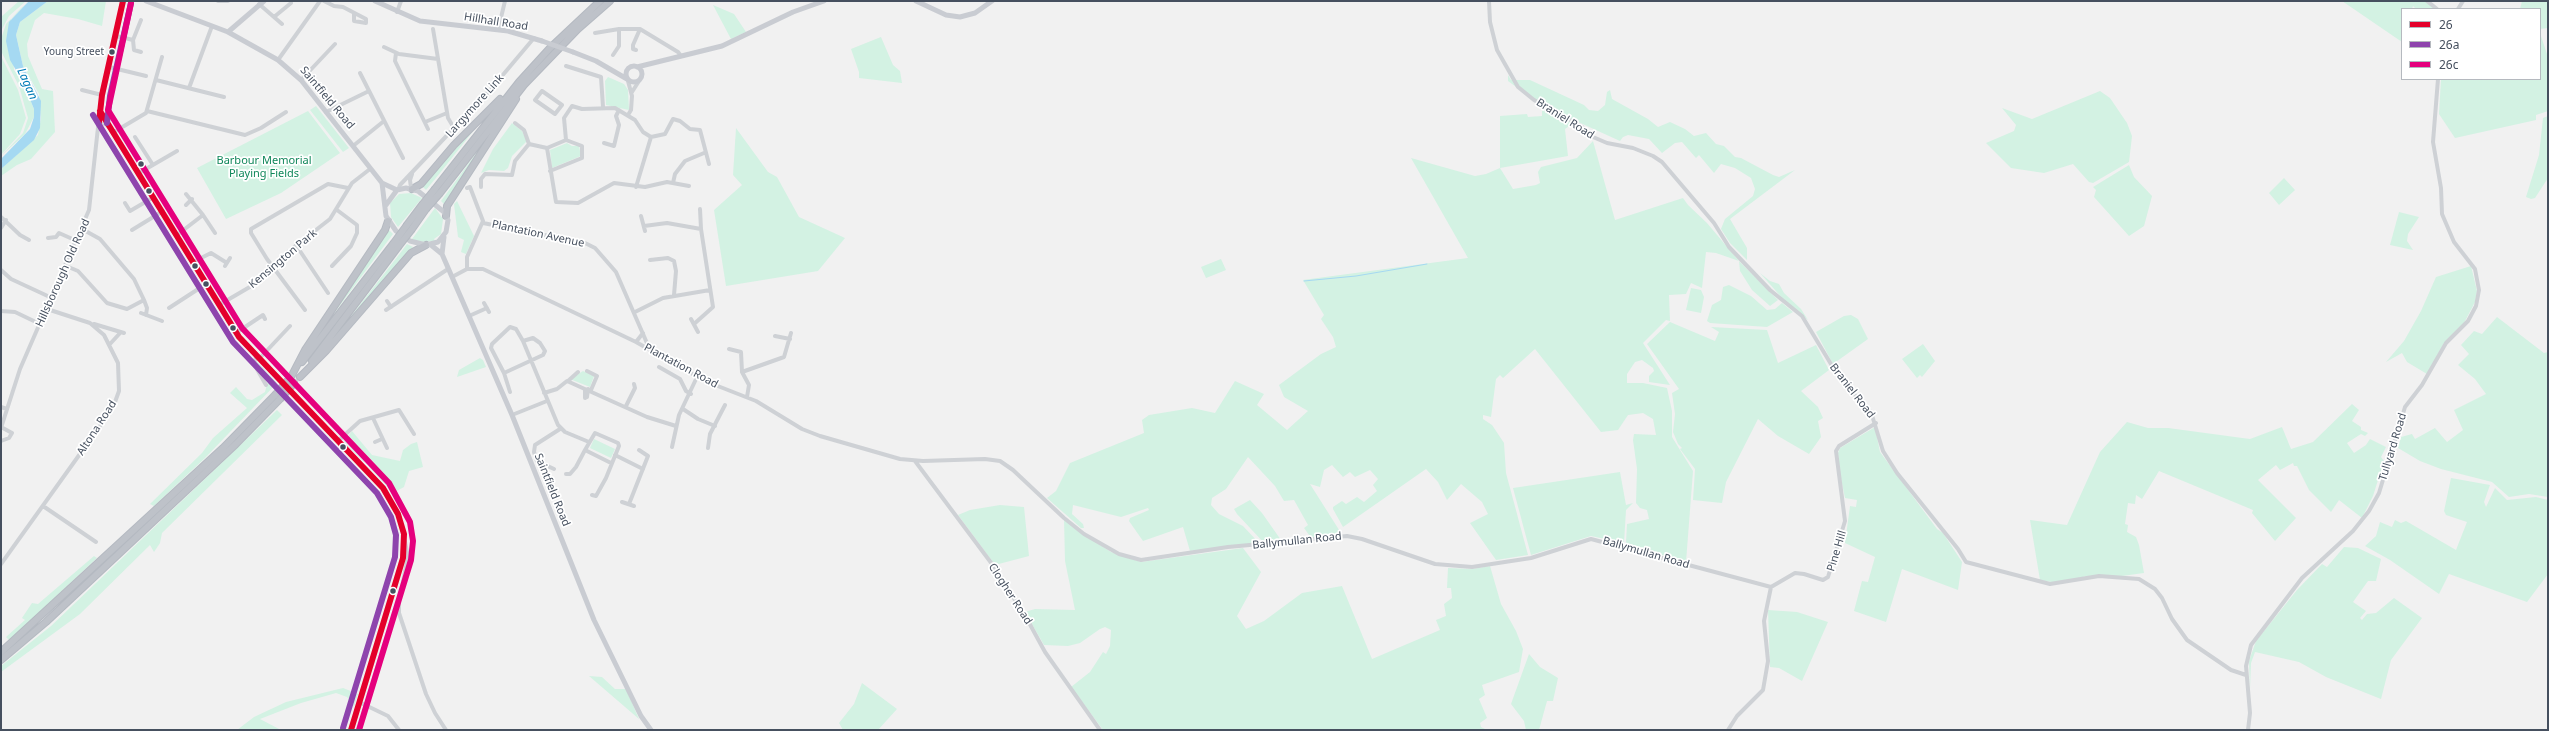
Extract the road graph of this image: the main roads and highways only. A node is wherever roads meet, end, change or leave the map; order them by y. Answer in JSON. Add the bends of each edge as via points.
{"nodes":[{"id":1,"x":146,"y":1,"type":"edge"},
{"id":2,"x":375,"y":1,"type":"edge"},
{"id":3,"x":600,"y":1,"type":"edge"},
{"id":4,"x":610,"y":1,"type":"edge"},
{"id":5,"x":824,"y":1,"type":"edge"},
{"id":6,"x":916,"y":1,"type":"edge"},
{"id":7,"x":992,"y":1,"type":"edge"},
{"id":8,"x":261,"y":3,"type":"edge"},
{"id":9,"x":228,"y":32,"type":"junction"},
{"id":10,"x":650,"y":64,"type":"junction"},
{"id":11,"x":637,"y":66,"type":"junction"},
{"id":12,"x":629,"y":67,"type":"junction"},
{"id":13,"x":613,"y":70,"type":"junction"},
{"id":14,"x":640,"y":78,"type":"junction"},
{"id":15,"x":628,"y":80,"type":"junction"},
{"id":16,"x":522,"y":83,"type":"junction"},
{"id":17,"x":383,"y":184,"type":"junction"},
{"id":18,"x":399,"y":188,"type":"junction"},
{"id":19,"x":412,"y":189,"type":"junction"},
{"id":20,"x":386,"y":205,"type":"junction"},
{"id":21,"x":446,"y":216,"type":"junction"},
{"id":22,"x":388,"y":221,"type":"junction"},
{"id":23,"x":444,"y":236,"type":"junction"},
{"id":24,"x":428,"y":245,"type":"junction"},
{"id":25,"x":395,"y":246,"type":"junction"},
{"id":26,"x":442,"y":254,"type":"junction"},
{"id":27,"x":300,"y":377,"type":"junction"},
{"id":28,"x":291,"y":380,"type":"junction"},
{"id":29,"x":277,"y":397,"type":"junction"},
{"id":30,"x":1,"y":652,"type":"edge"},
{"id":31,"x":1,"y":660,"type":"edge"},
{"id":32,"x":651,"y":730,"type":"edge"}],
"edges":[{"from":1,"to":9,"type":"main road","name":"Saintfield Road"},
{"from":2,"to":13,"type":"main road","name":"Hillhall Road","bridge":true,"via":[[396,12],[425,22],[498,30],[534,38]]},
{"from":3,"to":16,"type":"highway","via":[[550,48]]},
{"from":4,"to":16,"type":"highway"},
{"from":5,"to":10,"type":"main road","via":[[793,12],[722,46]]},
{"from":6,"to":7,"type":"main road","via":[[946,15],[960,17],[975,13]]},
{"from":8,"to":9,"type":"main road"},
{"from":9,"to":17,"type":"main road","name":"Saintfield Road","via":[[278,60],[300,80]]},
{"from":10,"to":11,"type":"main road"},
{"from":10,"to":14,"type":"main road"},
{"from":11,"to":12,"type":"main road"},
{"from":11,"to":14,"type":"main road","via":[[641,70]]},
{"from":12,"to":13,"type":"main road"},
{"from":12,"to":15,"type":"main road","via":[[625,74]]},
{"from":13,"to":15,"type":"main road","name":"Hillhall Road"},
{"from":14,"to":15,"type":"main road"},
{"from":16,"to":19,"type":"highway","via":[[454,145],[421,184]]},
{"from":16,"to":21,"type":"highway","via":[[447,206]]},
{"from":16,"to":25,"type":"highway","bridge":true},
{"from":17,"to":18,"type":"main road"},
{"from":17,"to":20,"type":"main road"},
{"from":18,"to":19,"type":"main road"},
{"from":18,"to":20,"type":"main road"},
{"from":19,"to":21,"type":"main road","via":[[433,202]]},
{"from":20,"to":22,"type":"main road"},
{"from":21,"to":23,"type":"main road","via":[[448,226]]},
{"from":22,"to":24,"type":"main road","via":[[396,231],[410,241]]},
{"from":22,"to":28,"type":"highway","via":[[385,230],[305,350]]},
{"from":23,"to":24,"type":"main road"},
{"from":23,"to":26,"type":"main road","name":"Saintfield Road"},
{"from":24,"to":26,"type":"main road","name":"Saintfield Road"},
{"from":24,"to":27,"type":"highway","via":[[411,253],[326,351]]},
{"from":25,"to":27,"type":"highway"},
{"from":25,"to":28,"type":"highway"},
{"from":26,"to":32,"type":"main road","name":"Saintfield Road","via":[[512,415],[594,620],[638,710]]},
{"from":27,"to":28,"type":"highway"},
{"from":28,"to":29,"type":"highway","bridge":true},
{"from":29,"to":30,"type":"highway"},
{"from":29,"to":31,"type":"highway","via":[[236,444],[46,622]]}]}
